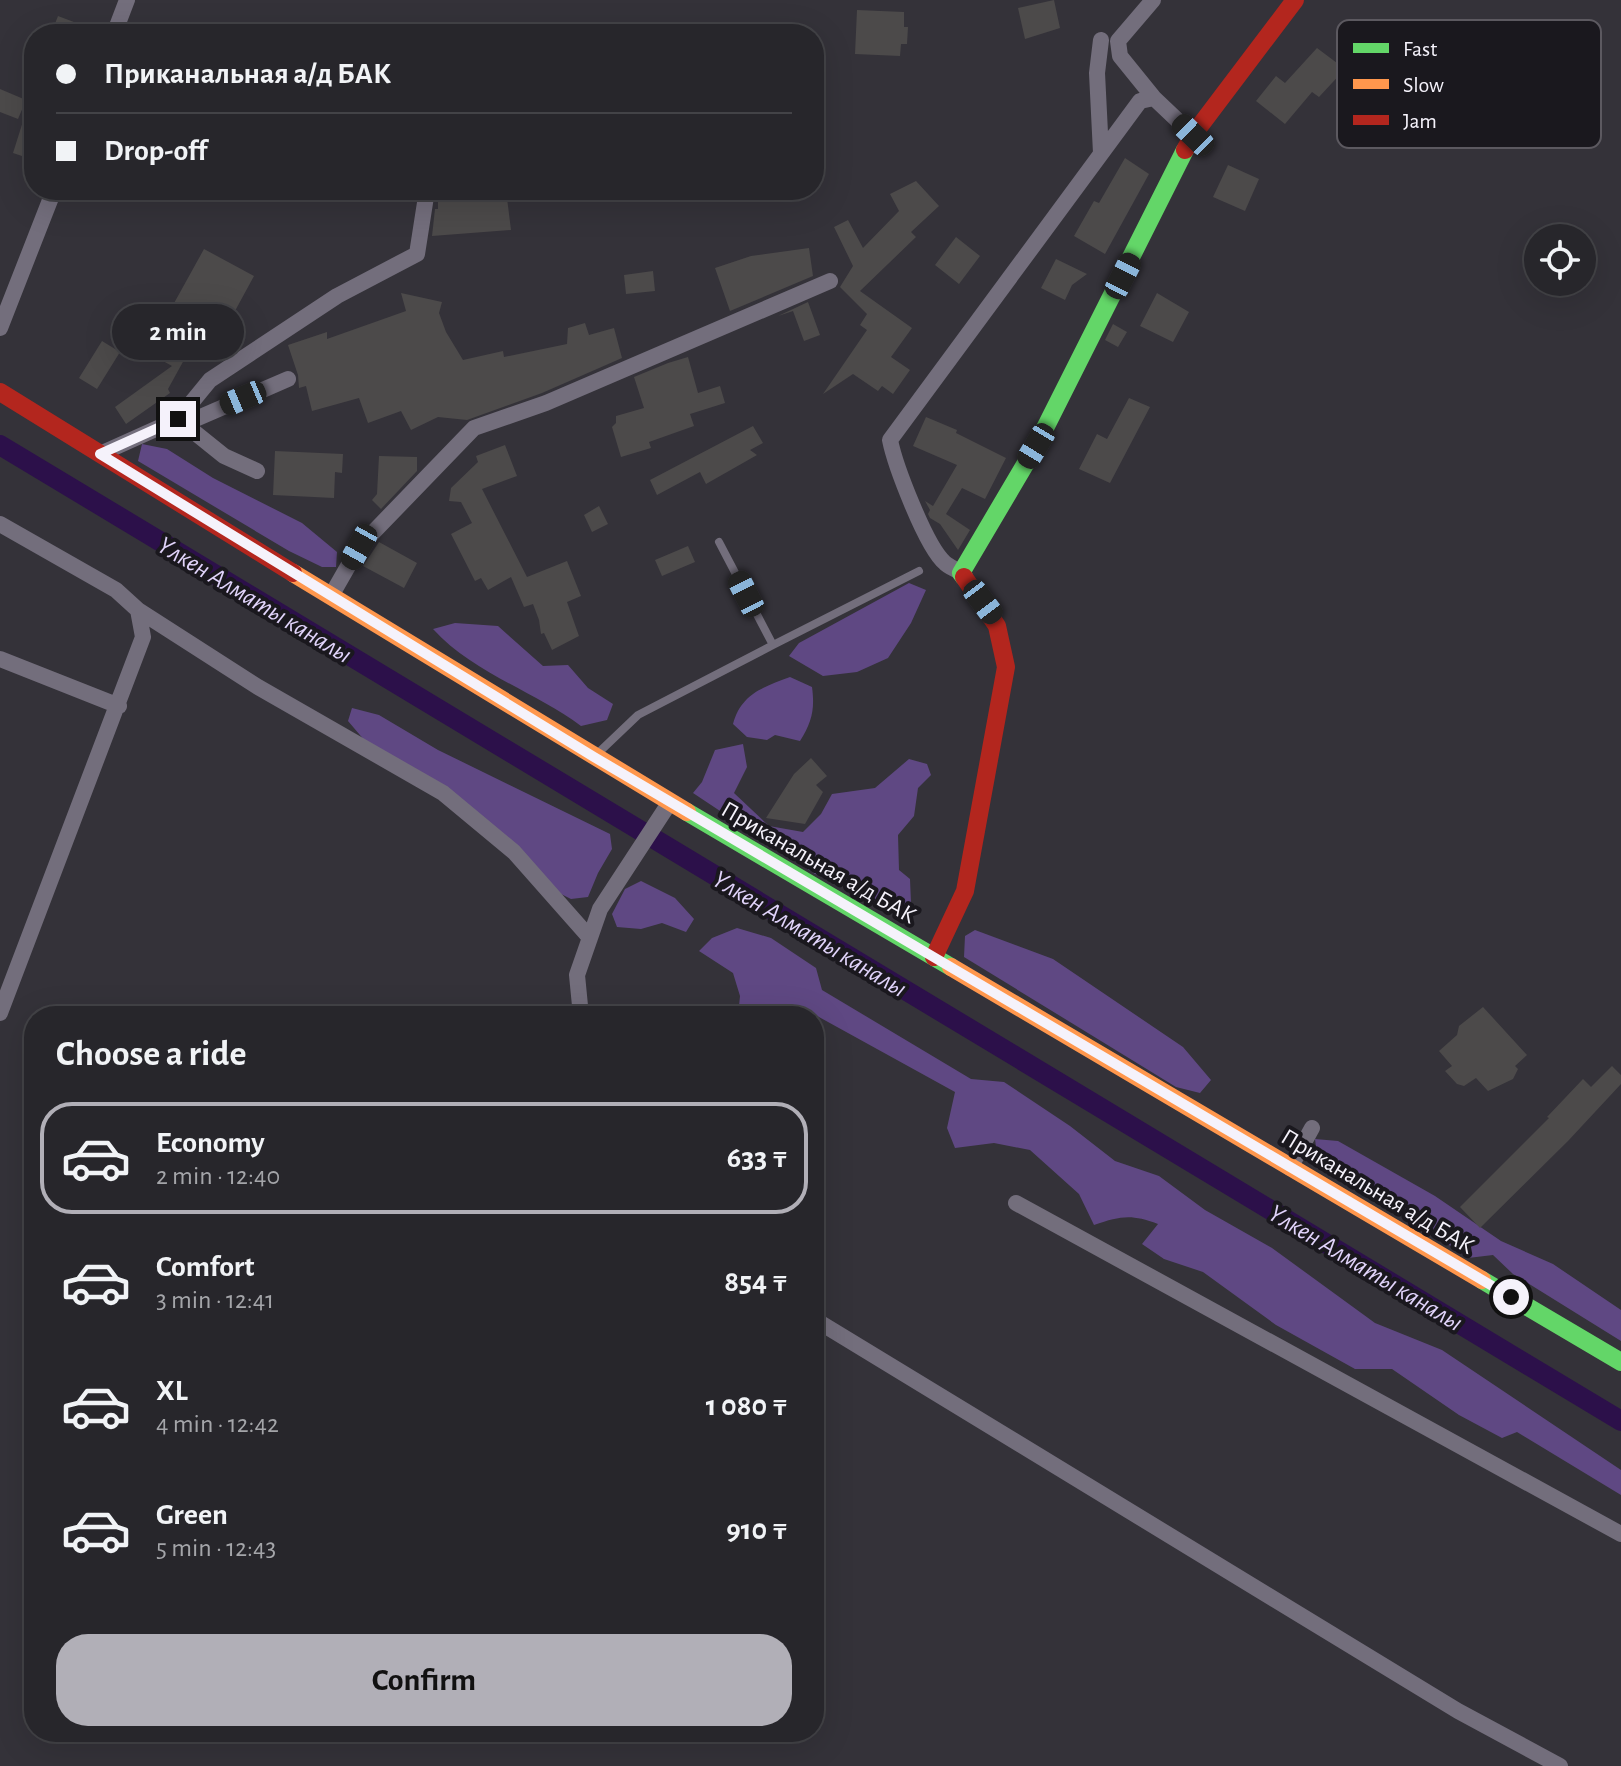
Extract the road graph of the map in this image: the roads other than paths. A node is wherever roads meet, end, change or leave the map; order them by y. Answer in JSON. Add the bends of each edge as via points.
{"nodes":[{"id":1,"x":127,"y":0,"type":"edge"},
{"id":2,"x":1153,"y":0,"type":"edge"},
{"id":3,"x":1295,"y":0,"type":"edge"},
{"id":4,"x":118,"y":24,"type":"edge"},
{"id":5,"x":1101,"y":40,"type":"dead end"},
{"id":6,"x":1154,"y":98,"type":"junction"},
{"id":7,"x":1193,"y":135,"type":"junction"},
{"id":8,"x":1101,"y":153,"type":"junction"},
{"id":9,"x":50,"y":200,"type":"edge"},
{"id":10,"x":425,"y":200,"type":"edge"},
{"id":11,"x":830,"y":281,"type":"dead end"},
{"id":12,"x":0,"y":328,"type":"edge"},
{"id":13,"x":288,"y":379,"type":"dead end"},
{"id":14,"x":0,"y":392,"type":"edge"},
{"id":15,"x":178,"y":419,"type":"junction"},
{"id":16,"x":100,"y":454,"type":"junction"},
{"id":17,"x":257,"y":471,"type":"dead end"},
{"id":18,"x":0,"y":524,"type":"edge"},
{"id":19,"x":719,"y":542,"type":"dead end"},
{"id":20,"x":919,"y":571,"type":"dead end"},
{"id":21,"x":961,"y":573,"type":"junction"},
{"id":22,"x":331,"y":596,"type":"junction"},
{"id":23,"x":138,"y":610,"type":"junction"},
{"id":24,"x":773,"y":645,"type":"junction"},
{"id":25,"x":0,"y":659,"type":"edge"},
{"id":26,"x":119,"y":706,"type":"junction"},
{"id":27,"x":594,"y":757,"type":"junction"},
{"id":28,"x":670,"y":803,"type":"junction"},
{"id":29,"x":590,"y":938,"type":"junction"},
{"id":30,"x":934,"y":957,"type":"junction"},
{"id":31,"x":580,"y":1006,"type":"edge"},
{"id":32,"x":0,"y":1013,"type":"edge"},
{"id":33,"x":1312,"y":1128,"type":"dead end"},
{"id":34,"x":1290,"y":1168,"type":"junction"},
{"id":35,"x":1016,"y":1203,"type":"dead end"},
{"id":36,"x":824,"y":1325,"type":"edge"},
{"id":37,"x":1621,"y":1362,"type":"edge"},
{"id":38,"x":1621,"y":1534,"type":"edge"},
{"id":39,"x":1560,"y":1766,"type":"edge"}],
"edges":[{"from":1,"to":4,"type":"street"},
{"from":2,"to":6,"type":"street","via":[[1118,41],[1120,56]]},
{"from":3,"to":7,"type":"main road"},
{"from":5,"to":8,"type":"street"},
{"from":6,"to":7,"type":"street"},
{"from":6,"to":8,"type":"street","via":[[1140,101]]},
{"from":7,"to":21,"type":"main road","via":[[1036,446]]},
{"from":8,"to":21,"type":"street","via":[[890,440],[924,529],[943,561]]},
{"from":9,"to":12,"type":"street"},
{"from":10,"to":15,"type":"street","via":[[417,254],[337,296],[210,380]]},
{"from":11,"to":22,"type":"street","via":[[546,403],[474,428],[359,547]]},
{"from":13,"to":15,"type":"street","via":[[198,418]]},
{"from":14,"to":16,"type":"main road","name":"Приканальная а/д БАК"},
{"from":15,"to":16,"type":"street"},
{"from":15,"to":17,"type":"street","via":[[224,456]]},
{"from":16,"to":22,"type":"main road","name":"Приканальная а/д БАК"},
{"from":18,"to":23,"type":"street","via":[[116,590]]},
{"from":19,"to":24,"type":"lane"},
{"from":20,"to":24,"type":"lane"},
{"from":21,"to":30,"type":"main road","via":[[997,621],[1006,667],[965,891]]},
{"from":22,"to":27,"type":"main road","name":"Приканальная а/д БАК"},
{"from":23,"to":26,"type":"street","via":[[143,637]]},
{"from":23,"to":29,"type":"street","via":[[258,687],[443,793],[514,852]]},
{"from":24,"to":27,"type":"lane","via":[[638,715]]},
{"from":25,"to":26,"type":"street"},
{"from":26,"to":32,"type":"street"},
{"from":27,"to":28,"type":"main road","name":"Приканальная а/д БАК"},
{"from":28,"to":29,"type":"street","via":[[600,909]]},
{"from":28,"to":30,"type":"main road","name":"Приканальная а/д БАК"},
{"from":29,"to":31,"type":"street","via":[[577,975]]},
{"from":30,"to":34,"type":"main road","name":"Приканальная а/д БАК"},
{"from":33,"to":34,"type":"street"},
{"from":34,"to":37,"type":"main road","name":"Приканальная а/д БАК"},
{"from":35,"to":38,"type":"street"},
{"from":36,"to":39,"type":"street","via":[[1444,1703]]}]}
